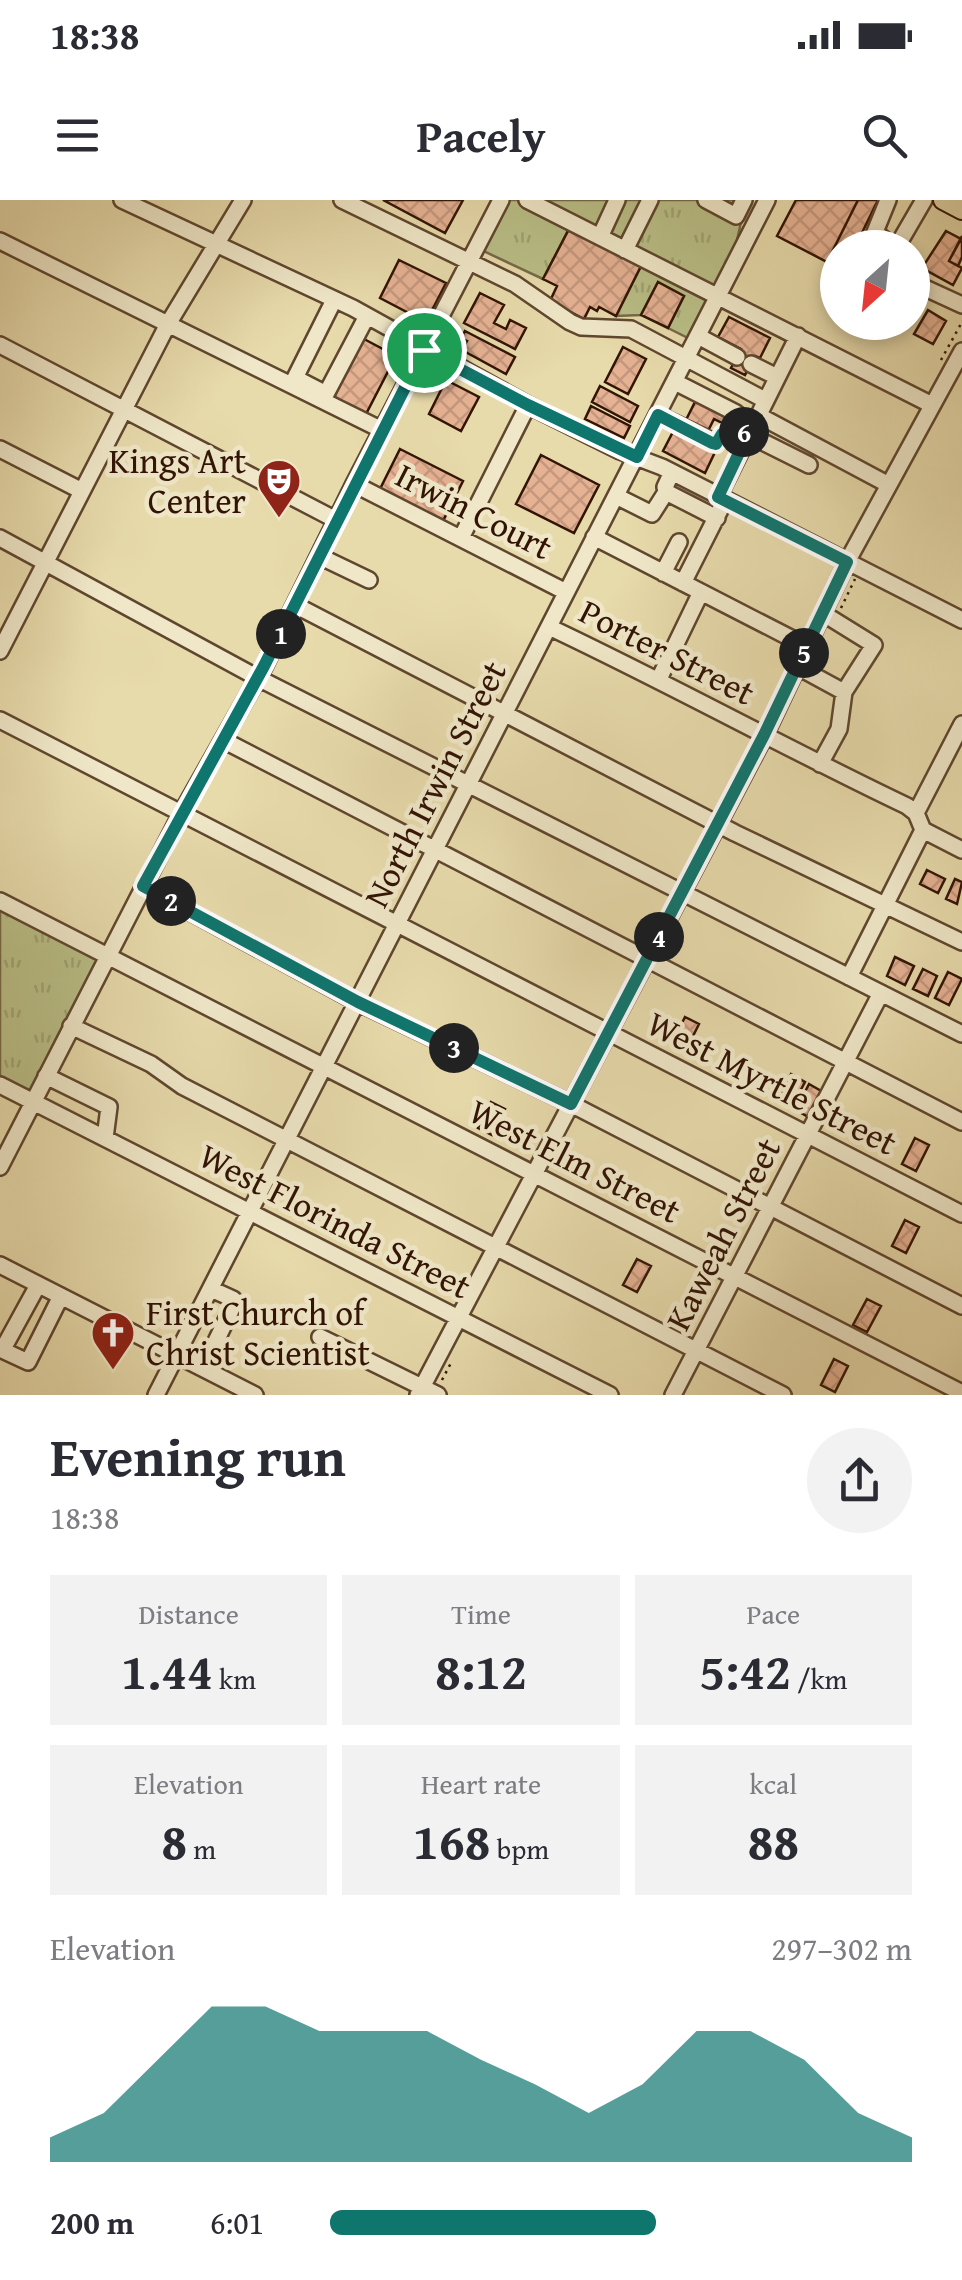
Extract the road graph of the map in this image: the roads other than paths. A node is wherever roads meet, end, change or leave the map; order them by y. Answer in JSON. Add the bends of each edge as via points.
{"nodes":[{"id":1,"x":122,"y":200,"type":"edge"},
{"id":2,"x":243,"y":200,"type":"edge"},
{"id":3,"x":342,"y":200,"type":"edge"},
{"id":4,"x":501,"y":200,"type":"edge"},
{"id":5,"x":527,"y":200,"type":"edge"},
{"id":6,"x":617,"y":200,"type":"edge"},
{"id":7,"x":650,"y":200,"type":"edge"},
{"id":8,"x":706,"y":200,"type":"edge"},
{"id":9,"x":744,"y":200,"type":"edge"},
{"id":10,"x":766,"y":200,"type":"edge"},
{"id":11,"x":888,"y":200,"type":"edge"},
{"id":12,"x":924,"y":200,"type":"edge"},
{"id":13,"x":943,"y":200,"type":"edge"},
{"id":14,"x":962,"y":210,"type":"edge"},
{"id":15,"x":875,"y":230,"type":"edge"},
{"id":16,"x":907,"y":230,"type":"edge"},
{"id":17,"x":600,"y":237,"type":"junction"},
{"id":18,"x":0,"y":241,"type":"edge"},
{"id":19,"x":217,"y":246,"type":"junction"},
{"id":20,"x":626,"y":250,"type":"junction"},
{"id":21,"x":469,"y":262,"type":"junction"},
{"id":22,"x":930,"y":290,"type":"edge"},
{"id":23,"x":718,"y":296,"type":"junction"},
{"id":24,"x":334,"y":300,"type":"junction"},
{"id":25,"x":962,"y":305,"type":"edge"},
{"id":26,"x":367,"y":316,"type":"junction"},
{"id":27,"x":168,"y":324,"type":"junction"},
{"id":28,"x":698,"y":336,"type":"junction"},
{"id":29,"x":798,"y":336,"type":"junction"},
{"id":30,"x":0,"y":345,"type":"edge"},
{"id":31,"x":424,"y":350,"type":"junction"},
{"id":32,"x":962,"y":351,"type":"edge"},
{"id":33,"x":687,"y":358,"type":"junction"},
{"id":34,"x":777,"y":377,"type":"junction"},
{"id":35,"x":675,"y":382,"type":"junction"},
{"id":36,"x":528,"y":405,"type":"junction"},
{"id":37,"x":932,"y":406,"type":"junction"},
{"id":38,"x":762,"y":407,"type":"junction"},
{"id":39,"x":124,"y":409,"type":"junction"},
{"id":40,"x":658,"y":415,"type":"junction"},
{"id":41,"x":382,"y":430,"type":"junction"},
{"id":42,"x":741,"y":431,"type":"junction"},
{"id":43,"x":0,"y":449,"type":"edge"},
{"id":44,"x":637,"y":457,"type":"junction"},
{"id":45,"x":809,"y":465,"type":"dead end"},
{"id":46,"x":672,"y":472,"type":"junction"},
{"id":47,"x":354,"y":484,"type":"junction"},
{"id":48,"x":889,"y":485,"type":"junction"},
{"id":49,"x":82,"y":491,"type":"junction"},
{"id":50,"x":666,"y":492,"type":"junction"},
{"id":51,"x":616,"y":496,"type":"junction"},
{"id":52,"x":722,"y":498,"type":"junction"},
{"id":53,"x":717,"y":518,"type":"junction"},
{"id":54,"x":336,"y":520,"type":"junction"},
{"id":55,"x":0,"y":538,"type":"edge"},
{"id":56,"x":461,"y":538,"type":"junction"},
{"id":57,"x":594,"y":538,"type":"junction"},
{"id":58,"x":679,"y":542,"type":"dead end"},
{"id":59,"x":319,"y":556,"type":"junction"},
{"id":60,"x":46,"y":562,"type":"junction"},
{"id":61,"x":847,"y":562,"type":"junction"},
{"id":62,"x":663,"y":573,"type":"junction"},
{"id":63,"x":369,"y":580,"type":"dead end"},
{"id":64,"x":683,"y":583,"type":"junction"},
{"id":65,"x":566,"y":592,"type":"junction"},
{"id":66,"x":701,"y":592,"type":"junction"},
{"id":67,"x":295,"y":605,"type":"junction"},
{"id":68,"x":824,"y":614,"type":"junction"},
{"id":69,"x":962,"y":620,"type":"edge"},
{"id":70,"x":549,"y":627,"type":"junction"},
{"id":71,"x":808,"y":647,"type":"junction"},
{"id":72,"x":0,"y":650,"type":"edge"},
{"id":73,"x":798,"y":667,"type":"junction"},
{"id":74,"x":258,"y":678,"type":"junction"},
{"id":75,"x":659,"y":678,"type":"junction"},
{"id":76,"x":844,"y":692,"type":"junction"},
{"id":77,"x":506,"y":712,"type":"junction"},
{"id":78,"x":0,"y":720,"type":"edge"},
{"id":79,"x":962,"y":724,"type":"edge"},
{"id":80,"x":764,"y":735,"type":"junction"},
{"id":81,"x":222,"y":740,"type":"junction"},
{"id":82,"x":948,"y":750,"type":"junction"},
{"id":83,"x":962,"y":762,"type":"edge"},
{"id":84,"x":820,"y":764,"type":"junction"},
{"id":85,"x":468,"y":784,"type":"junction"},
{"id":86,"x":916,"y":813,"type":"junction"},
{"id":87,"x":180,"y":814,"type":"junction"},
{"id":88,"x":718,"y":824,"type":"junction"},
{"id":89,"x":924,"y":830,"type":"junction"},
{"id":90,"x":435,"y":850,"type":"junction"},
{"id":91,"x":962,"y":850,"type":"edge"},
{"id":92,"x":143,"y":886,"type":"junction"},
{"id":93,"x":682,"y":893,"type":"junction"},
{"id":94,"x":0,"y":902,"type":"edge"},
{"id":95,"x":887,"y":904,"type":"junction"},
{"id":96,"x":397,"y":924,"type":"junction"},
{"id":97,"x":962,"y":942,"type":"edge"},
{"id":98,"x":107,"y":956,"type":"junction"},
{"id":99,"x":647,"y":960,"type":"junction"},
{"id":100,"x":849,"y":977,"type":"junction"},
{"id":101,"x":880,"y":993,"type":"junction"},
{"id":102,"x":358,"y":1002,"type":"junction"},
{"id":103,"x":72,"y":1026,"type":"junction"},
{"id":104,"x":608,"y":1032,"type":"junction"},
{"id":105,"x":962,"y":1034,"type":"edge"},
{"id":106,"x":845,"y":1062,"type":"junction"},
{"id":107,"x":324,"y":1067,"type":"junction"},
{"id":108,"x":46,"y":1076,"type":"junction"},
{"id":109,"x":0,"y":1085,"type":"edge"},
{"id":110,"x":33,"y":1101,"type":"junction"},
{"id":111,"x":571,"y":1104,"type":"junction"},
{"id":112,"x":962,"y":1122,"type":"edge"},
{"id":113,"x":808,"y":1135,"type":"junction"},
{"id":114,"x":105,"y":1138,"type":"junction"},
{"id":115,"x":288,"y":1138,"type":"junction"},
{"id":116,"x":0,"y":1166,"type":"edge"},
{"id":117,"x":534,"y":1174,"type":"junction"},
{"id":118,"x":770,"y":1208,"type":"junction"},
{"id":119,"x":250,"y":1212,"type":"junction"},
{"id":120,"x":962,"y":1214,"type":"edge"},
{"id":121,"x":495,"y":1249,"type":"junction"},
{"id":122,"x":0,"y":1265,"type":"edge"},
{"id":123,"x":734,"y":1276,"type":"junction"},
{"id":124,"x":38,"y":1284,"type":"junction"},
{"id":125,"x":211,"y":1288,"type":"junction"},
{"id":126,"x":61,"y":1296,"type":"junction"},
{"id":127,"x":962,"y":1306,"type":"edge"},
{"id":128,"x":459,"y":1318,"type":"junction"},
{"id":129,"x":320,"y":1337,"type":"dead end"},
{"id":130,"x":2,"y":1349,"type":"edge"},
{"id":131,"x":696,"y":1351,"type":"junction"},
{"id":132,"x":176,"y":1355,"type":"junction"},
{"id":133,"x":203,"y":1368,"type":"junction"},
{"id":134,"x":420,"y":1391,"type":"edge"},
{"id":135,"x":962,"y":1393,"type":"edge"},
{"id":136,"x":156,"y":1395,"type":"edge"},
{"id":137,"x":255,"y":1395,"type":"edge"},
{"id":138,"x":438,"y":1395,"type":"edge"},
{"id":139,"x":610,"y":1395,"type":"edge"},
{"id":140,"x":673,"y":1395,"type":"edge"},
{"id":141,"x":784,"y":1395,"type":"edge"}],
"edges":[{"from":1,"to":19,"type":"street"},
{"from":2,"to":19,"type":"street"},
{"from":3,"to":21,"type":"street"},
{"from":4,"to":21,"type":"street"},
{"from":5,"to":17,"type":"street"},
{"from":6,"to":17,"type":"street"},
{"from":7,"to":20,"type":"street"},
{"from":8,"to":9,"type":"street","via":[[736,216]]},
{"from":10,"to":23,"type":"street","name":"North Irwin Street"},
{"from":11,"to":15,"type":"street"},
{"from":12,"to":16,"type":"street"},
{"from":13,"to":14,"type":"main road"},
{"from":17,"to":20,"type":"street"},
{"from":18,"to":27,"type":"street"},
{"from":19,"to":24,"type":"street"},
{"from":19,"to":27,"type":"street"},
{"from":20,"to":23,"type":"street"},
{"from":21,"to":31,"type":"street"},
{"from":21,"to":33,"type":"street","via":[[570,322],[631,329]]},
{"from":22,"to":25,"type":"street"},
{"from":23,"to":28,"type":"street","name":"North Irwin Street"},
{"from":23,"to":29,"type":"street"},
{"from":24,"to":26,"type":"street"},
{"from":24,"to":26,"type":"street","via":[[295,378],[326,394]]},
{"from":26,"to":31,"type":"street"},
{"from":27,"to":39,"type":"street"},
{"from":27,"to":41,"type":"street"},
{"from":28,"to":33,"type":"street","name":"North Irwin Street"},
{"from":28,"to":34,"type":"street"},
{"from":29,"to":34,"type":"street"},
{"from":29,"to":37,"type":"street"},
{"from":30,"to":39,"type":"street"},
{"from":31,"to":36,"type":"street"},
{"from":31,"to":41,"type":"street"},
{"from":32,"to":37,"type":"street"},
{"from":33,"to":35,"type":"street","name":"North Irwin Street"},
{"from":33,"to":38,"type":"street"},
{"from":34,"to":38,"type":"street"},
{"from":35,"to":40,"type":"street","name":"North Irwin Street"},
{"from":35,"to":42,"type":"street","via":[[736,413]]},
{"from":36,"to":44,"type":"street"},
{"from":36,"to":56,"type":"street"},
{"from":37,"to":48,"type":"street"},
{"from":38,"to":42,"type":"street"},
{"from":38,"to":48,"type":"street"},
{"from":39,"to":49,"type":"street"},
{"from":39,"to":54,"type":"street"},
{"from":40,"to":42,"type":"street","via":[[716,444],[722,434]]},
{"from":40,"to":44,"type":"street","name":"North Irwin Street"},
{"from":41,"to":47,"type":"street"},
{"from":42,"to":45,"type":"street"},
{"from":42,"to":52,"type":"street"},
{"from":43,"to":49,"type":"street"},
{"from":44,"to":46,"type":"street"},
{"from":44,"to":51,"type":"street","name":"North Irwin Street"},
{"from":46,"to":50,"type":"street"},
{"from":46,"to":52,"type":"street"},
{"from":47,"to":54,"type":"street"},
{"from":47,"to":56,"type":"street","name":"Irwin Court"},
{"from":48,"to":61,"type":"street"},
{"from":49,"to":60,"type":"street"},
{"from":50,"to":51,"type":"street","via":[[654,514]]},
{"from":50,"to":53,"type":"street"},
{"from":51,"to":57,"type":"street","name":"North Irwin Street"},
{"from":52,"to":53,"type":"street"},
{"from":52,"to":61,"type":"street"},
{"from":53,"to":64,"type":"street"},
{"from":54,"to":59,"type":"street"},
{"from":55,"to":60,"type":"street"},
{"from":56,"to":65,"type":"street","name":"Irwin Court"},
{"from":57,"to":62,"type":"street"},
{"from":57,"to":65,"type":"street","name":"North Irwin Street"},
{"from":58,"to":62,"type":"street"},
{"from":59,"to":63,"type":"street"},
{"from":59,"to":67,"type":"street"},
{"from":60,"to":72,"type":"street"},
{"from":60,"to":74,"type":"street"},
{"from":61,"to":68,"type":"street"},
{"from":61,"to":69,"type":"street"},
{"from":62,"to":64,"type":"street"},
{"from":64,"to":66,"type":"street"},
{"from":65,"to":70,"type":"street","name":"North Irwin Street"},
{"from":66,"to":71,"type":"street"},
{"from":66,"to":75,"type":"street"},
{"from":67,"to":74,"type":"street"},
{"from":67,"to":77,"type":"street"},
{"from":68,"to":71,"type":"street"},
{"from":68,"to":76,"type":"street","via":[[874,646]]},
{"from":70,"to":75,"type":"street","name":"Porter Street"},
{"from":70,"to":77,"type":"street","name":"North Irwin Street"},
{"from":71,"to":73,"type":"street"},
{"from":73,"to":76,"type":"street"},
{"from":73,"to":80,"type":"street"},
{"from":74,"to":81,"type":"street"},
{"from":74,"to":85,"type":"street"},
{"from":75,"to":80,"type":"street","name":"Porter Street"},
{"from":76,"to":84,"type":"street","via":[[839,730]]},
{"from":77,"to":85,"type":"street","name":"North Irwin Street"},
{"from":77,"to":88,"type":"street"},
{"from":78,"to":87,"type":"street","name":"West Myrtle Street"},
{"from":79,"to":82,"type":"street"},
{"from":80,"to":84,"type":"street","name":"Porter Street"},
{"from":80,"to":88,"type":"street"},
{"from":81,"to":87,"type":"street"},
{"from":81,"to":90,"type":"street"},
{"from":82,"to":83,"type":"street"},
{"from":82,"to":86,"type":"street"},
{"from":84,"to":86,"type":"street","name":"Porter Street"},
{"from":85,"to":90,"type":"street","name":"North Irwin Street"},
{"from":85,"to":93,"type":"street"},
{"from":86,"to":89,"type":"street"},
{"from":87,"to":92,"type":"street"},
{"from":87,"to":96,"type":"street","name":"West Myrtle Street"},
{"from":88,"to":93,"type":"street"},
{"from":88,"to":95,"type":"street"},
{"from":89,"to":91,"type":"street"},
{"from":89,"to":95,"type":"street"},
{"from":90,"to":96,"type":"street","name":"North Irwin Street"},
{"from":90,"to":99,"type":"street"},
{"from":92,"to":98,"type":"street"},
{"from":92,"to":102,"type":"street"},
{"from":93,"to":99,"type":"street"},
{"from":93,"to":100,"type":"street"},
{"from":94,"to":98,"type":"street","name":"West Elm Street"},
{"from":95,"to":97,"type":"street"},
{"from":95,"to":100,"type":"street"},
{"from":96,"to":102,"type":"street","name":"North Irwin Street"},
{"from":96,"to":104,"type":"street","name":"West Myrtle Street"},
{"from":98,"to":103,"type":"street"},
{"from":98,"to":107,"type":"street","name":"West Elm Street"},
{"from":99,"to":104,"type":"street"},
{"from":99,"to":106,"type":"street"},
{"from":100,"to":101,"type":"street"},
{"from":101,"to":105,"type":"street"},
{"from":101,"to":106,"type":"street","name":"Kaweah Street"},
{"from":102,"to":107,"type":"street","name":"North Irwin Street"},
{"from":102,"to":111,"type":"street"},
{"from":103,"to":108,"type":"street"},
{"from":103,"to":115,"type":"street"},
{"from":104,"to":111,"type":"street"},
{"from":104,"to":113,"type":"street","name":"West Myrtle Street"},
{"from":106,"to":112,"type":"street"},
{"from":106,"to":113,"type":"street","name":"Kaweah Street"},
{"from":107,"to":115,"type":"street","name":"North Irwin Street"},
{"from":107,"to":117,"type":"street","name":"West Elm Street"},
{"from":108,"to":110,"type":"street"},
{"from":108,"to":114,"type":"street","via":[[108,1107]]},
{"from":109,"to":110,"type":"street","name":"West Florinda Street"},
{"from":110,"to":114,"type":"street","name":"West Florinda Street"},
{"from":110,"to":116,"type":"street"},
{"from":111,"to":117,"type":"street"},
{"from":111,"to":118,"type":"street"},
{"from":113,"to":118,"type":"street","name":"Kaweah Street"},
{"from":113,"to":120,"type":"street","name":"West Myrtle Street"},
{"from":114,"to":119,"type":"street","name":"West Florinda Street"},
{"from":115,"to":119,"type":"street","name":"North Irwin Street"},
{"from":115,"to":121,"type":"street"},
{"from":117,"to":121,"type":"street"},
{"from":117,"to":123,"type":"street","name":"West Elm Street"},
{"from":118,"to":123,"type":"street","name":"Kaweah Street"},
{"from":118,"to":127,"type":"street"},
{"from":119,"to":125,"type":"street","name":"North Irwin Street"},
{"from":119,"to":128,"type":"street","name":"West Florinda Street"},
{"from":121,"to":128,"type":"street"},
{"from":121,"to":131,"type":"street"},
{"from":122,"to":124,"type":"street"},
{"from":123,"to":131,"type":"street","name":"Kaweah Street"},
{"from":123,"to":135,"type":"street","name":"West Elm Street"},
{"from":124,"to":126,"type":"street"},
{"from":124,"to":130,"type":"street"},
{"from":125,"to":132,"type":"street","name":"North Irwin Street"},
{"from":125,"to":133,"type":"street","via":[[234,1304]]},
{"from":126,"to":130,"type":"street","via":[[28,1362]]},
{"from":126,"to":132,"type":"street"},
{"from":128,"to":134,"type":"street"},
{"from":128,"to":139,"type":"street","name":"West Florinda Street"},
{"from":129,"to":134,"type":"street"},
{"from":131,"to":140,"type":"street","name":"Kaweah Street"},
{"from":131,"to":141,"type":"street"},
{"from":132,"to":133,"type":"street"},
{"from":132,"to":136,"type":"street","name":"North Irwin Street"},
{"from":133,"to":137,"type":"street"},
{"from":134,"to":138,"type":"street"}]}
